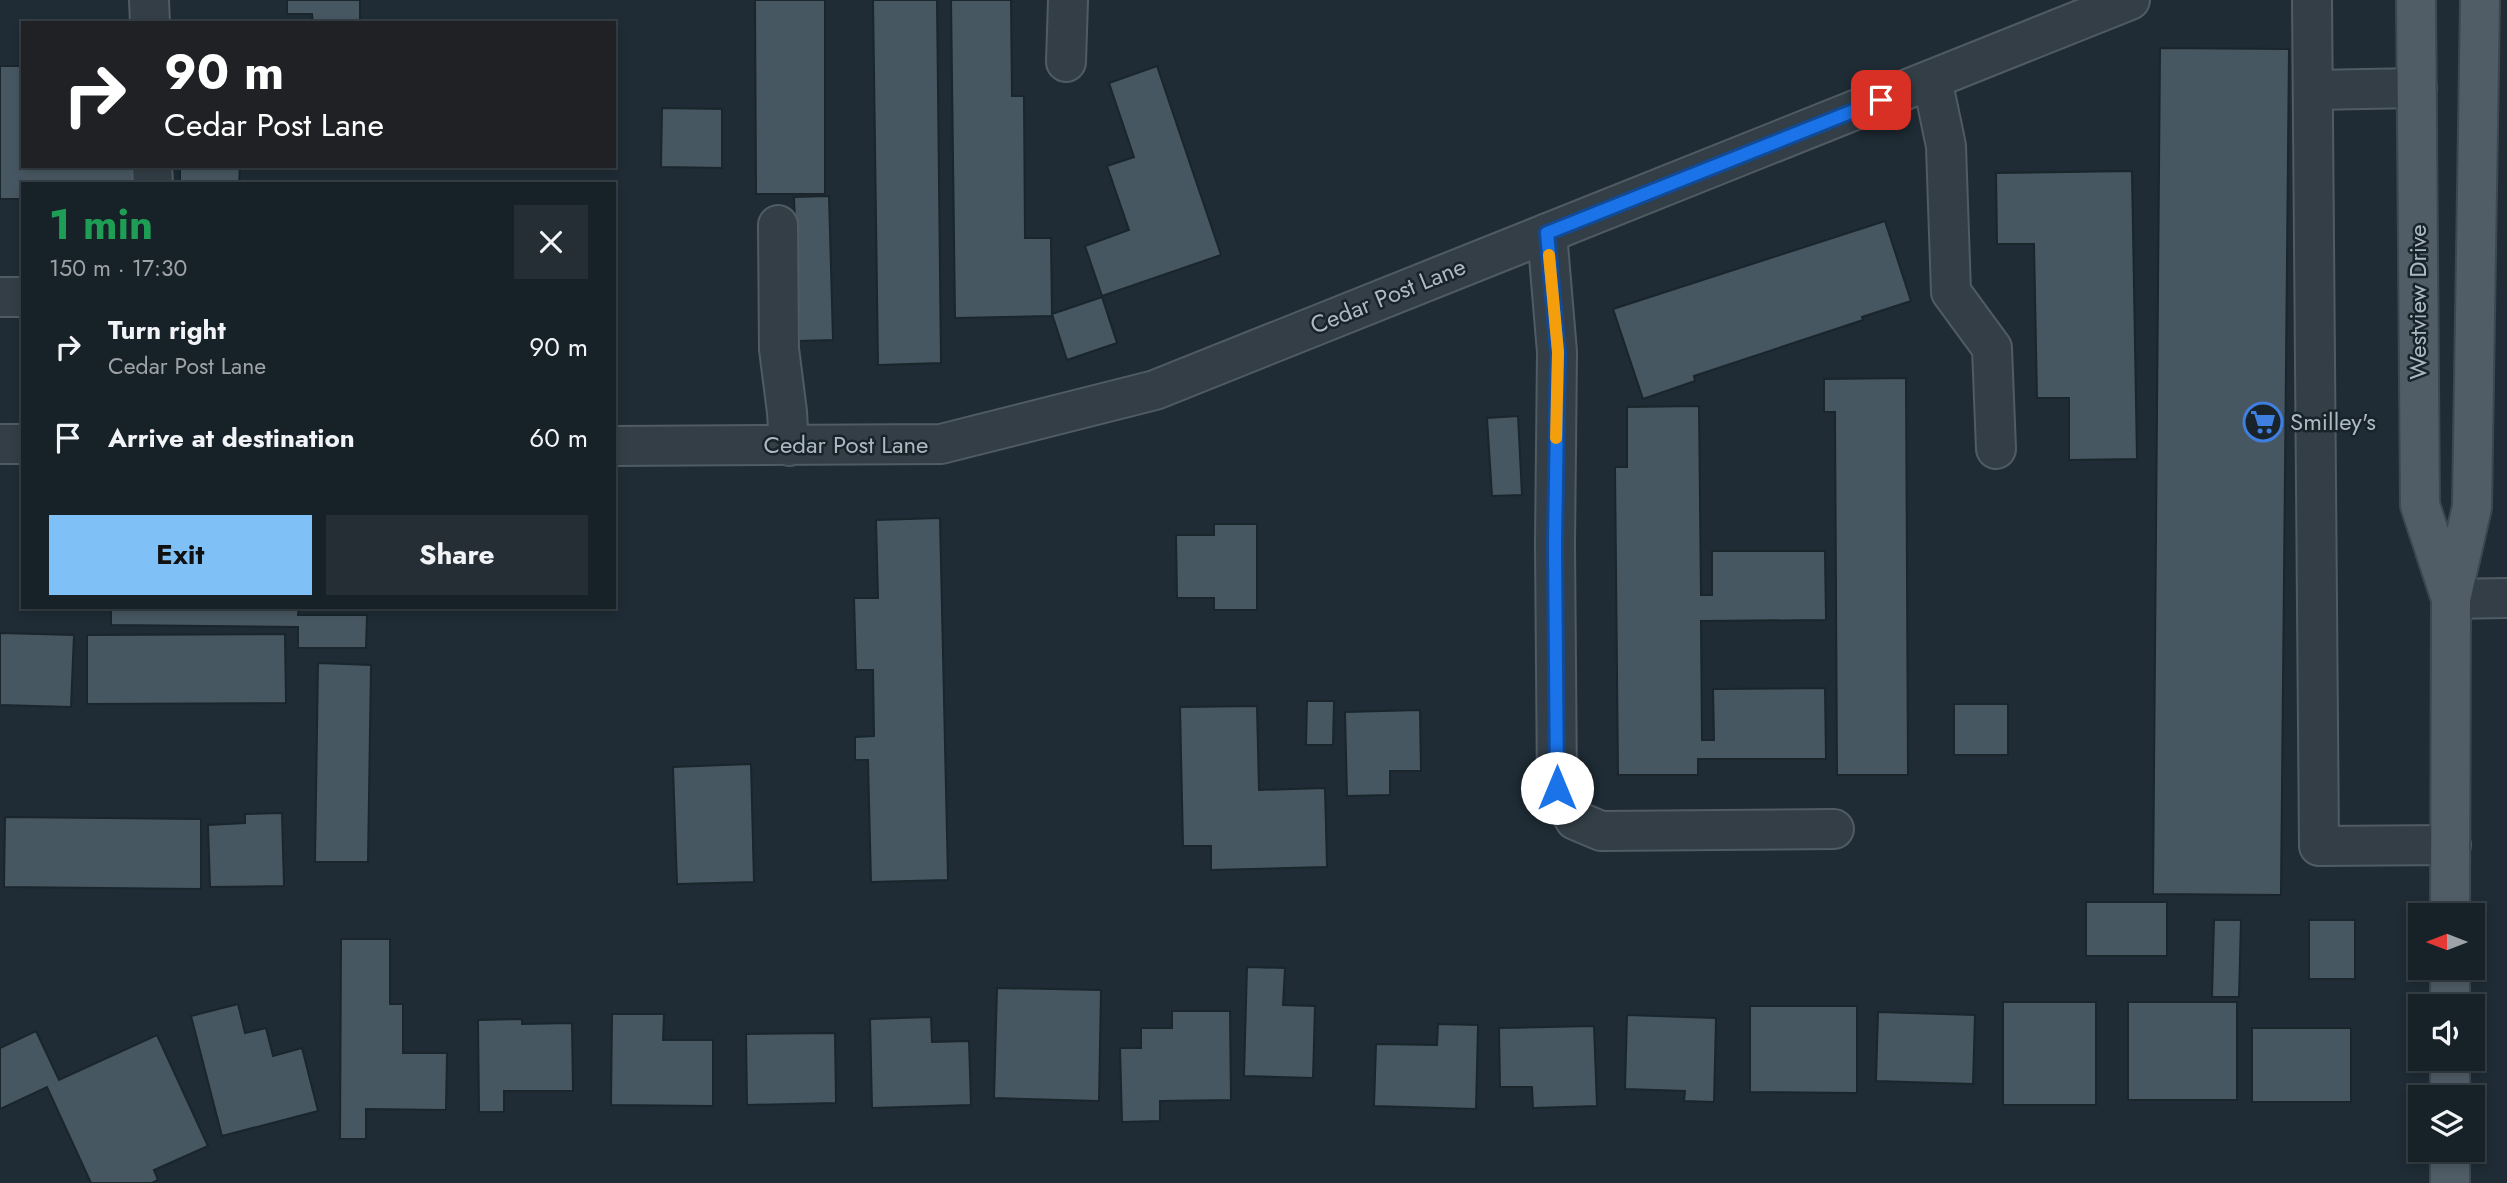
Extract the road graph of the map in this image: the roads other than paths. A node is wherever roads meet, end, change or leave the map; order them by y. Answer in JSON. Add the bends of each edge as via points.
{"nodes":[{"id":1,"x":149,"y":0,"type":"edge"},
{"id":2,"x":1068,"y":0,"type":"edge"},
{"id":3,"x":2130,"y":0,"type":"edge"},
{"id":4,"x":2312,"y":0,"type":"edge"},
{"id":5,"x":2416,"y":0,"type":"edge"},
{"id":6,"x":2480,"y":0,"type":"edge"},
{"id":7,"x":150,"y":21,"type":"edge"},
{"id":8,"x":1066,"y":62,"type":"dead end"},
{"id":9,"x":1932,"y":79,"type":"junction"},
{"id":10,"x":2417,"y":88,"type":"junction"},
{"id":11,"x":2313,"y":90,"type":"junction"},
{"id":12,"x":778,"y":225,"type":"dead end"},
{"id":13,"x":1547,"y":233,"type":"junction"},
{"id":14,"x":0,"y":297,"type":"edge"},
{"id":15,"x":21,"y":297,"type":"edge"},
{"id":16,"x":0,"y":444,"type":"edge"},
{"id":17,"x":21,"y":444,"type":"edge"},
{"id":18,"x":616,"y":446,"type":"edge"},
{"id":19,"x":789,"y":446,"type":"junction"},
{"id":20,"x":1996,"y":449,"type":"dead end"},
{"id":21,"x":2507,"y":598,"type":"edge"},
{"id":22,"x":2451,"y":599,"type":"junction"},
{"id":23,"x":1834,"y":829,"type":"dead end"},
{"id":24,"x":2451,"y":845,"type":"junction"},
{"id":25,"x":2450,"y":903,"type":"edge"},
{"id":26,"x":2450,"y":1162,"type":"edge"},
{"id":27,"x":2450,"y":1183,"type":"edge"}],
"edges":[{"from":1,"to":7,"type":"street"},
{"from":2,"to":8,"type":"street"},
{"from":3,"to":9,"type":"street","name":"Cedar Post Lane"},
{"from":4,"to":11,"type":"street"},
{"from":5,"to":10,"type":"main road","name":"Westview Drive"},
{"from":6,"to":22,"type":"main road","name":"Westview Drive","via":[[2472,507]]},
{"from":9,"to":13,"type":"street","name":"Cedar Post Lane"},
{"from":9,"to":20,"type":"street","via":[[1946,146],[1951,292],[1992,348]]},
{"from":10,"to":11,"type":"street"},
{"from":10,"to":22,"type":"main road","name":"Westview Drive","via":[[2420,505]]},
{"from":11,"to":24,"type":"street","via":[[2319,846]]},
{"from":12,"to":19,"type":"street","via":[[779,349]]},
{"from":13,"to":19,"type":"street","name":"Cedar Post Lane","via":[[1154,390],[941,444]]},
{"from":13,"to":23,"type":"street","via":[[1558,352],[1557,788],[1575,820],[1601,831]]},
{"from":14,"to":15,"type":"street"},
{"from":16,"to":17,"type":"street"},
{"from":18,"to":19,"type":"street","name":"Cedar Post Lane"},
{"from":21,"to":22,"type":"street"},
{"from":22,"to":24,"type":"main road","name":"Westview Drive"},
{"from":24,"to":25,"type":"main road","name":"Westview Drive"},
{"from":26,"to":27,"type":"main road"}]}
